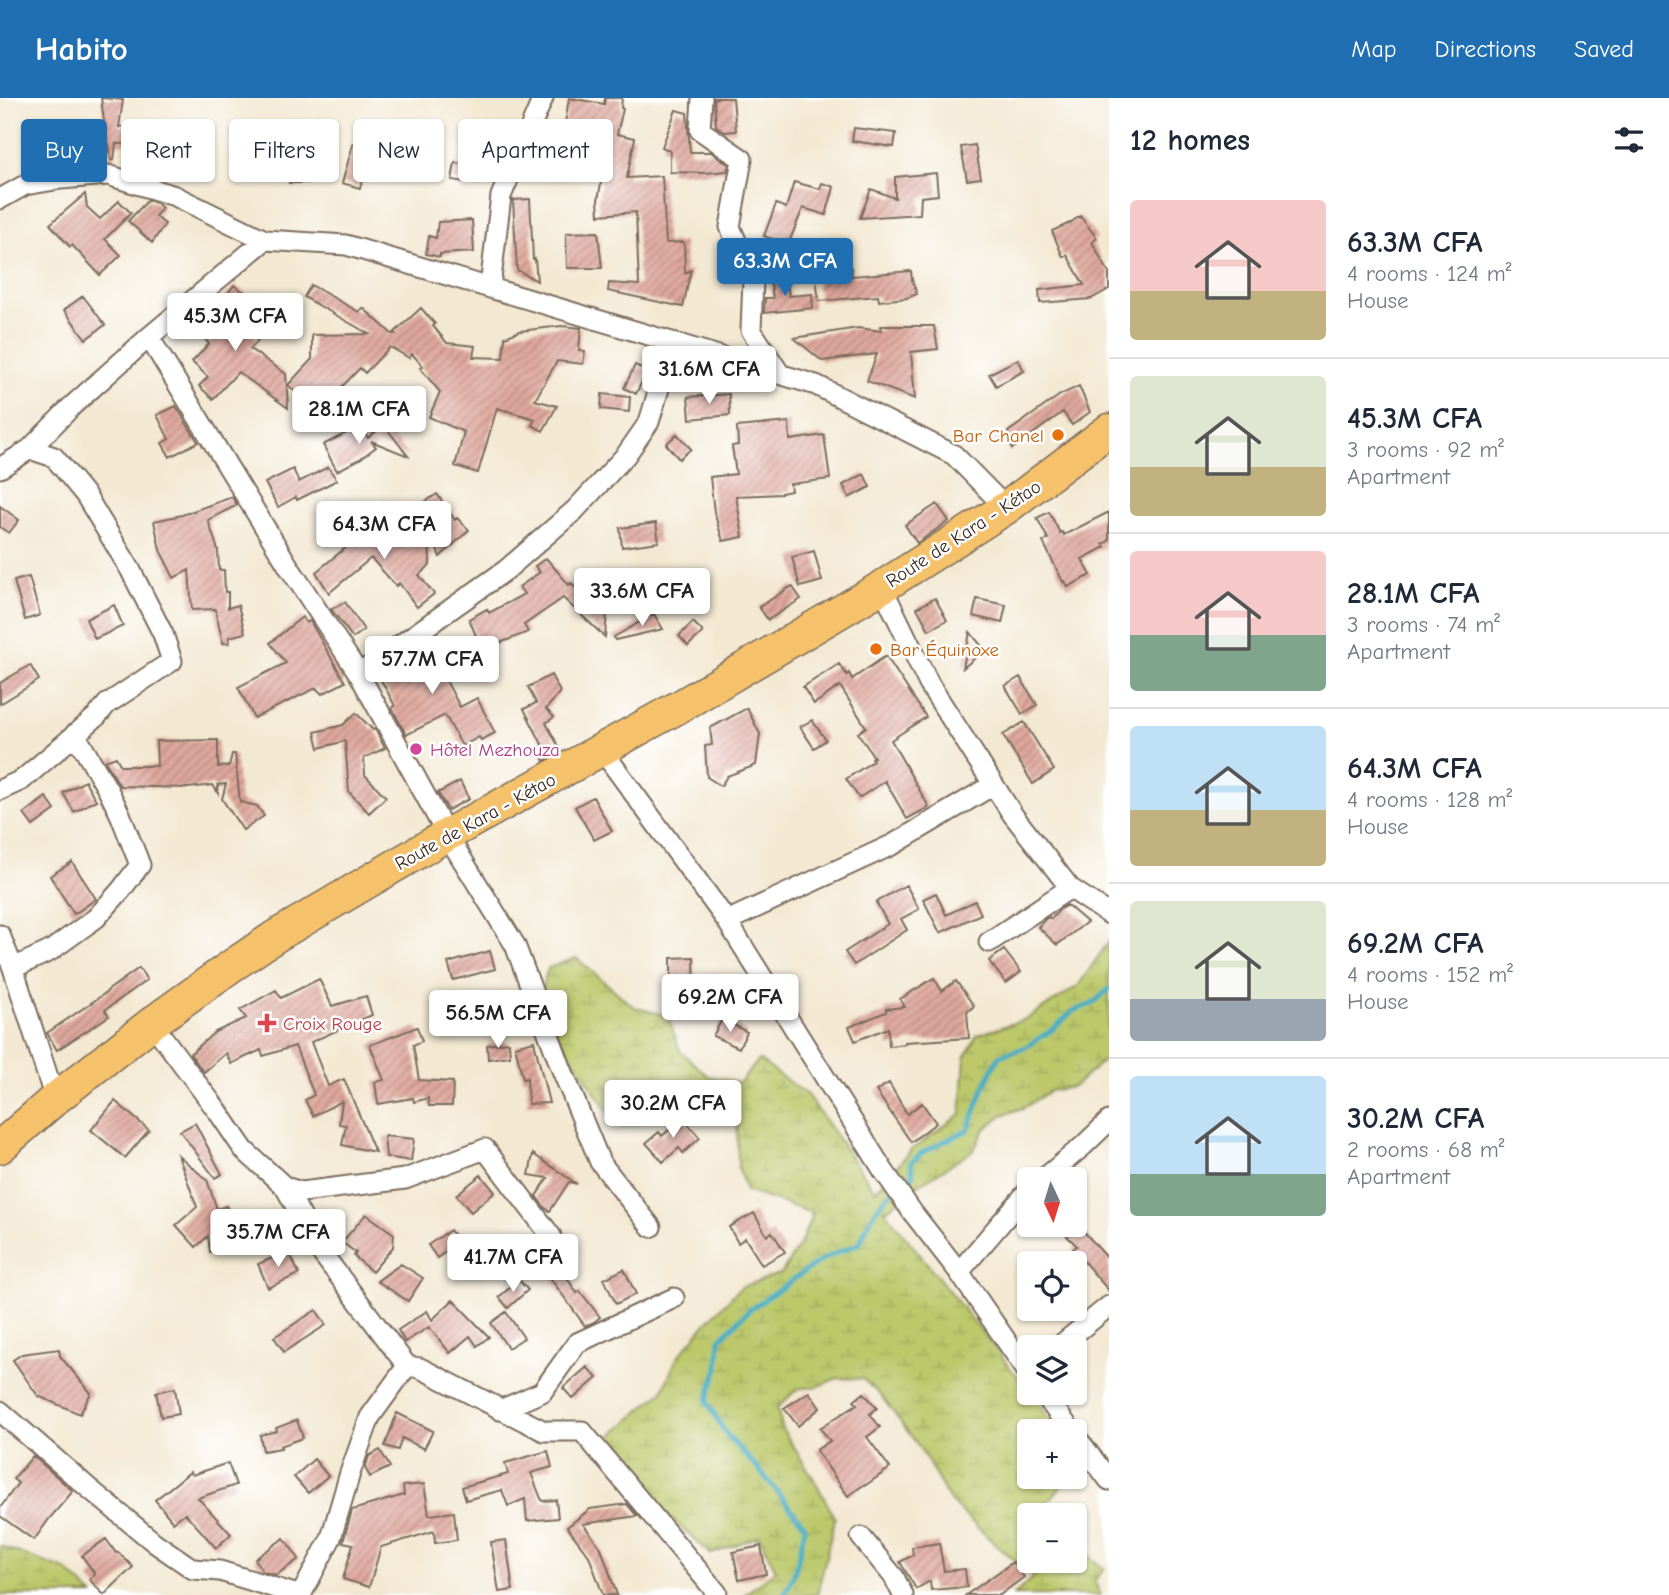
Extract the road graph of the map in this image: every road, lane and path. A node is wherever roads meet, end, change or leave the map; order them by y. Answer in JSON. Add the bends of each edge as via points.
{"nodes":[{"id":1,"x":543,"y":98,"type":"edge"},
{"id":2,"x":702,"y":98,"type":"edge"},
{"id":3,"x":0,"y":199,"type":"edge"},
{"id":4,"x":265,"y":240,"type":"junction"},
{"id":5,"x":491,"y":287,"type":"junction"},
{"id":6,"x":149,"y":337,"type":"junction"},
{"id":7,"x":673,"y":342,"type":"junction"},
{"id":8,"x":780,"y":374,"type":"junction"},
{"id":9,"x":1109,"y":430,"type":"edge"},
{"id":10,"x":30,"y":449,"type":"junction"},
{"id":11,"x":0,"y":468,"type":"edge"},
{"id":12,"x":1006,"y":508,"type":"junction"},
{"id":13,"x":882,"y":587,"type":"junction"},
{"id":14,"x":359,"y":674,"type":"junction"},
{"id":15,"x":75,"y":734,"type":"junction"},
{"id":16,"x":602,"y":750,"type":"junction"},
{"id":17,"x":993,"y":785,"type":"junction"},
{"id":18,"x":0,"y":790,"type":"edge"},
{"id":19,"x":447,"y":835,"type":"junction"},
{"id":20,"x":1070,"y":888,"type":"junction"},
{"id":21,"x":1109,"y":914,"type":"edge"},
{"id":22,"x":727,"y":921,"type":"junction"},
{"id":23,"x":0,"y":935,"type":"edge"},
{"id":24,"x":989,"y":942,"type":"dead end"},
{"id":25,"x":13,"y":968,"type":"junction"},
{"id":26,"x":152,"y":1023,"type":"junction"},
{"id":27,"x":55,"y":1099,"type":"junction"},
{"id":28,"x":1109,"y":1121,"type":"edge"},
{"id":29,"x":0,"y":1147,"type":"edge"},
{"id":30,"x":1058,"y":1167,"type":"edge"},
{"id":31,"x":285,"y":1187,"type":"junction"},
{"id":32,"x":1017,"y":1204,"type":"edge"},
{"id":33,"x":651,"y":1227,"type":"dead end"},
{"id":34,"x":551,"y":1236,"type":"dead end"},
{"id":35,"x":959,"y":1272,"type":"junction"},
{"id":36,"x":674,"y":1298,"type":"dead end"},
{"id":37,"x":1109,"y":1306,"type":"edge"},
{"id":38,"x":1073,"y":1335,"type":"edge"},
{"id":39,"x":1017,"y":1356,"type":"edge"},
{"id":40,"x":407,"y":1366,"type":"junction"},
{"id":41,"x":500,"y":1409,"type":"junction"},
{"id":42,"x":0,"y":1411,"type":"edge"},
{"id":43,"x":1087,"y":1451,"type":"edge"},
{"id":44,"x":1109,"y":1480,"type":"edge"},
{"id":45,"x":861,"y":1537,"type":"dead end"},
{"id":46,"x":717,"y":1593,"type":"dead end"},
{"id":47,"x":300,"y":1595,"type":"edge"},
{"id":48,"x":903,"y":1595,"type":"edge"}],
"edges":[{"from":1,"to":5,"type":"street","via":[[501,196]]},
{"from":2,"to":8,"type":"street","via":[[700,130],[742,159],[730,227],[753,279],[751,330]]},
{"from":3,"to":4,"type":"street","via":[[25,184],[108,175],[175,196]]},
{"from":4,"to":5,"type":"street","via":[[346,245]]},
{"from":4,"to":6,"type":"street"},
{"from":5,"to":7,"type":"street"},
{"from":6,"to":10,"type":"street"},
{"from":6,"to":14,"type":"street"},
{"from":7,"to":8,"type":"street"},
{"from":7,"to":14,"type":"street","via":[[649,422],[626,455],[575,510],[506,570]]},
{"from":8,"to":12,"type":"street","via":[[816,385],[954,455]]},
{"from":9,"to":12,"type":"main road","name":"Route de Kara - Kétao"},
{"from":10,"to":11,"type":"street"},
{"from":10,"to":15,"type":"street","via":[[54,457],[86,496],[130,569],[172,662],[107,704]]},
{"from":12,"to":13,"type":"main road","name":"Route de Kara - Kétao"},
{"from":13,"to":16,"type":"main road","name":"Route de Kara - Kétao"},
{"from":13,"to":17,"type":"street","via":[[929,684]]},
{"from":14,"to":19,"type":"street"},
{"from":15,"to":18,"type":"street","via":[[22,780]]},
{"from":15,"to":25,"type":"street","via":[[120,814],[140,865],[96,918],[50,951]]},
{"from":16,"to":19,"type":"main road","name":"Route de Kara - Kétao"},
{"from":16,"to":22,"type":"street"},
{"from":17,"to":20,"type":"street"},
{"from":17,"to":22,"type":"street","via":[[894,844]]},
{"from":19,"to":26,"type":"main road","name":"Route de Kara - Kétao","via":[[276,936]]},
{"from":19,"to":33,"type":"street","via":[[515,945],[600,1162]]},
{"from":20,"to":21,"type":"street"},
{"from":20,"to":24,"type":"street"},
{"from":22,"to":35,"type":"street","via":[[883,1170]]},
{"from":23,"to":25,"type":"street"},
{"from":25,"to":27,"type":"street"},
{"from":26,"to":27,"type":"main road","name":"Route de Kara - Kétao"},
{"from":26,"to":31,"type":"street","via":[[244,1150]]},
{"from":27,"to":29,"type":"main road","name":"Route de Kara - Kétao"},
{"from":28,"to":30,"type":"street"},
{"from":31,"to":34,"type":"street","via":[[302,1192],[405,1179],[485,1149]]},
{"from":31,"to":40,"type":"street","via":[[321,1252]]},
{"from":32,"to":35,"type":"street"},
{"from":35,"to":39,"type":"street"},
{"from":36,"to":41,"type":"street","via":[[577,1343],[542,1392]]},
{"from":37,"to":38,"type":"street"},
{"from":40,"to":41,"type":"street","via":[[420,1368]]},
{"from":40,"to":47,"type":"street","via":[[370,1417],[331,1538]]},
{"from":41,"to":46,"type":"street","via":[[544,1431],[582,1432]]},
{"from":42,"to":47,"type":"street","via":[[155,1543],[194,1569],[220,1571]]},
{"from":43,"to":44,"type":"street"},
{"from":45,"to":48,"type":"street"}]}
